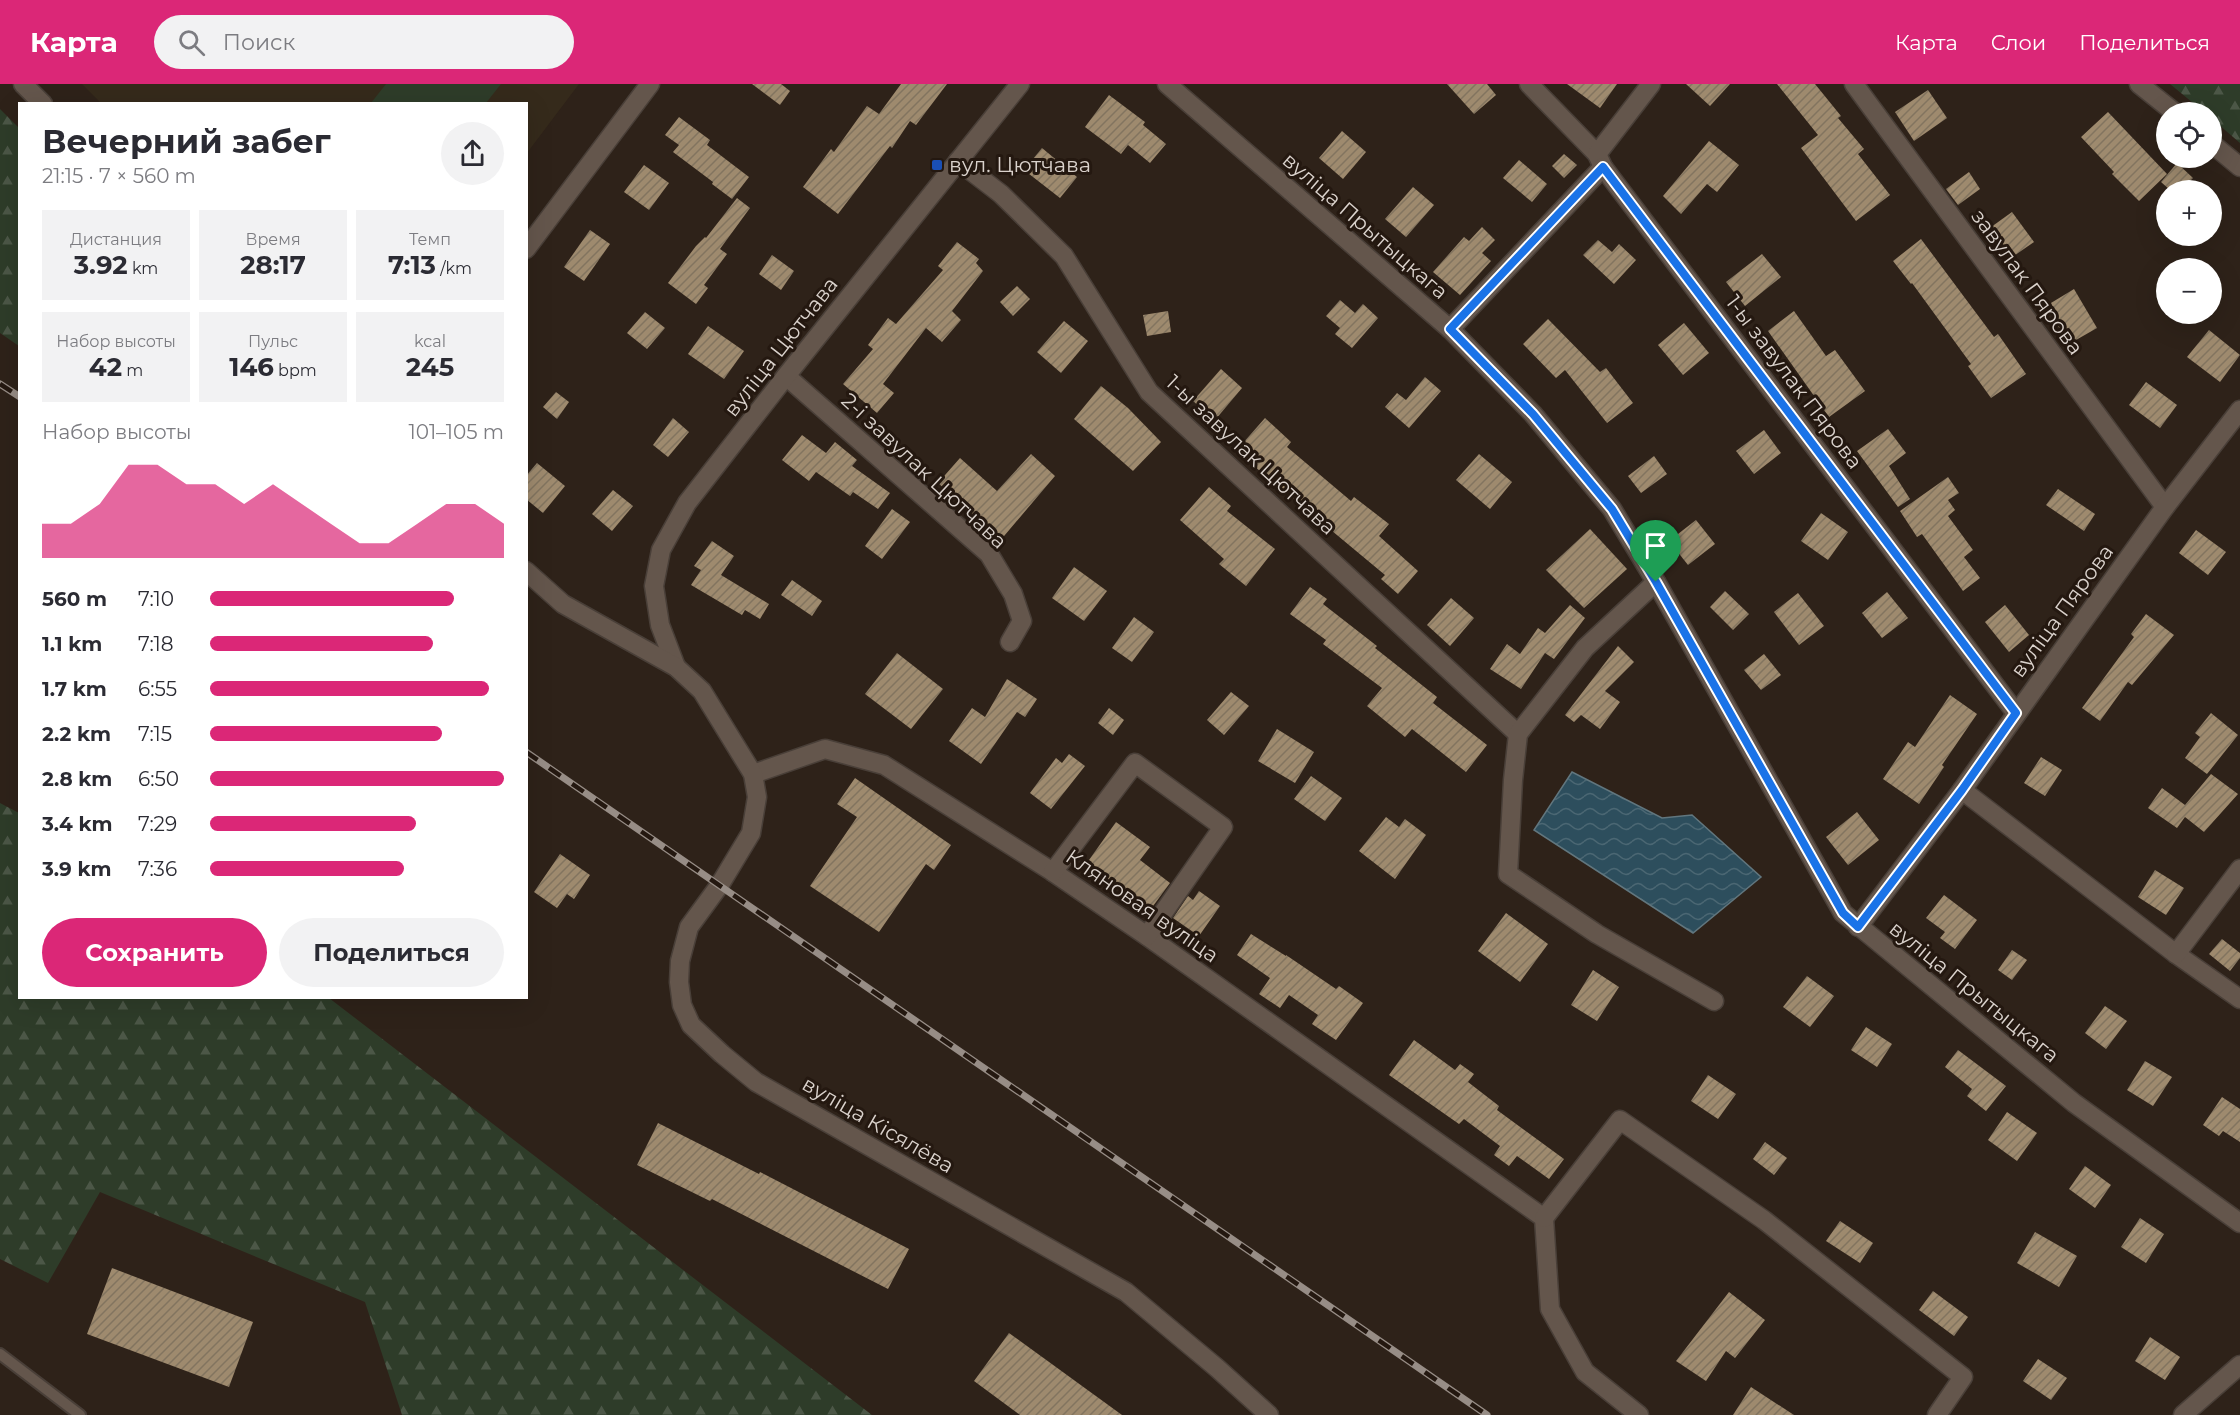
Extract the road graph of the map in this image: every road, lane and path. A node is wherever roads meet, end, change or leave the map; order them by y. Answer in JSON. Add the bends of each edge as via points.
{"nodes":[{"id":1,"x":23,"y":84,"type":"edge"},
{"id":2,"x":650,"y":84,"type":"edge"},
{"id":3,"x":1020,"y":84,"type":"edge"},
{"id":4,"x":1167,"y":84,"type":"edge"},
{"id":5,"x":1529,"y":84,"type":"edge"},
{"id":6,"x":1651,"y":84,"type":"edge"},
{"id":7,"x":1854,"y":84,"type":"edge"},
{"id":8,"x":2139,"y":84,"type":"edge"},
{"id":9,"x":41,"y":102,"type":"edge"},
{"id":10,"x":2162,"y":102,"type":"edge"},
{"id":11,"x":2222,"y":152,"type":"edge"},
{"id":12,"x":958,"y":161,"type":"junction"},
{"id":13,"x":1600,"y":161,"type":"junction"},
{"id":14,"x":2240,"y":167,"type":"edge"},
{"id":15,"x":528,"y":246,"type":"edge"},
{"id":16,"x":1450,"y":329,"type":"junction"},
{"id":17,"x":786,"y":376,"type":"junction"},
{"id":18,"x":2240,"y":410,"type":"edge"},
{"id":19,"x":2165,"y":507,"type":"junction"},
{"id":20,"x":528,"y":573,"type":"edge"},
{"id":21,"x":1656,"y":582,"type":"junction"},
{"id":22,"x":1010,"y":642,"type":"dead end"},
{"id":23,"x":676,"y":667,"type":"junction"},
{"id":24,"x":2016,"y":713,"type":"junction"},
{"id":25,"x":1518,"y":734,"type":"junction"},
{"id":26,"x":753,"y":774,"type":"junction"},
{"id":27,"x":1962,"y":790,"type":"junction"},
{"id":28,"x":2240,"y":869,"type":"edge"},
{"id":29,"x":1053,"y":872,"type":"junction"},
{"id":30,"x":1858,"y":927,"type":"junction"},
{"id":31,"x":1147,"y":936,"type":"junction"},
{"id":32,"x":2176,"y":954,"type":"junction"},
{"id":33,"x":2240,"y":999,"type":"edge"},
{"id":34,"x":1714,"y":1001,"type":"dead end"},
{"id":35,"x":1544,"y":1218,"type":"junction"},
{"id":36,"x":2240,"y":1223,"type":"edge"},
{"id":37,"x":0,"y":1354,"type":"edge"},
{"id":38,"x":2240,"y":1365,"type":"edge"},
{"id":39,"x":80,"y":1415,"type":"edge"},
{"id":40,"x":1269,"y":1415,"type":"edge"},
{"id":41,"x":1639,"y":1415,"type":"edge"},
{"id":42,"x":1937,"y":1415,"type":"edge"},
{"id":43,"x":2183,"y":1415,"type":"edge"}],
"edges":[{"from":1,"to":9,"type":"street"},
{"from":2,"to":15,"type":"street"},
{"from":3,"to":12,"type":"street","name":"вуліца Цютчава"},
{"from":4,"to":16,"type":"street","name":"вуліца Прытыцкага"},
{"from":5,"to":13,"type":"street","name":"1-ы завулак Пярова"},
{"from":6,"to":13,"type":"street"},
{"from":7,"to":19,"type":"street","name":"завулак Пярова"},
{"from":8,"to":10,"type":"street"},
{"from":11,"to":14,"type":"street"},
{"from":12,"to":17,"type":"street","name":"вуліца Цютчава"},
{"from":12,"to":25,"type":"street","name":"1-ы завулак Цютчава","via":[[1001,194],[1064,256],[1149,392]]},
{"from":13,"to":16,"type":"street"},
{"from":13,"to":24,"type":"street","name":"1-ы завулак Пярова"},
{"from":16,"to":21,"type":"street","name":"вуліца Прытыцкага","via":[[1533,414],[1612,509]]},
{"from":17,"to":22,"type":"street","name":"2-і завулак Цютчава","via":[[988,554],[1013,594],[1022,621]]},
{"from":17,"to":23,"type":"street","name":"вуліца Цютчава","via":[[687,503],[662,550],[654,586],[660,625]]},
{"from":18,"to":19,"type":"street","name":"вуліца Пярова"},
{"from":19,"to":24,"type":"street","name":"вуліца Пярова"},
{"from":20,"to":23,"type":"street","via":[[563,604]]},
{"from":21,"to":25,"type":"street","via":[[1585,648]]},
{"from":21,"to":30,"type":"street","name":"вуліца Прытыцкага","via":[[1843,913]]},
{"from":23,"to":26,"type":"street","via":[[702,691]]},
{"from":24,"to":27,"type":"street","name":"вуліца Пярова"},
{"from":25,"to":34,"type":"street","via":[[1508,874],[1597,934]]},
{"from":26,"to":29,"type":"street","name":"Кляновая вуліца","via":[[825,750],[884,765]]},
{"from":26,"to":40,"type":"street","name":"вуліца Кісялёва","via":[[757,797],[751,832],[689,927],[680,962],[682,1005],[691,1025],[756,1082],[1126,1292]]},
{"from":27,"to":30,"type":"street","name":"вуліца Пярова"},
{"from":27,"to":32,"type":"street"},
{"from":28,"to":32,"type":"street"},
{"from":29,"to":31,"type":"street","name":"Кляновая вуліца"},
{"from":29,"to":31,"type":"street","via":[[1135,763],[1223,827]]},
{"from":30,"to":36,"type":"street","name":"вуліца Прытыцкага","via":[[2074,1103]]},
{"from":31,"to":35,"type":"street","name":"Кляновая вуліца"},
{"from":32,"to":33,"type":"street"},
{"from":35,"to":41,"type":"street","via":[[1550,1309],[1585,1372]]},
{"from":35,"to":42,"type":"street","via":[[1620,1120],[1764,1220],[1963,1377]]},
{"from":37,"to":39,"type":"lane"},
{"from":38,"to":43,"type":"street"}]}
